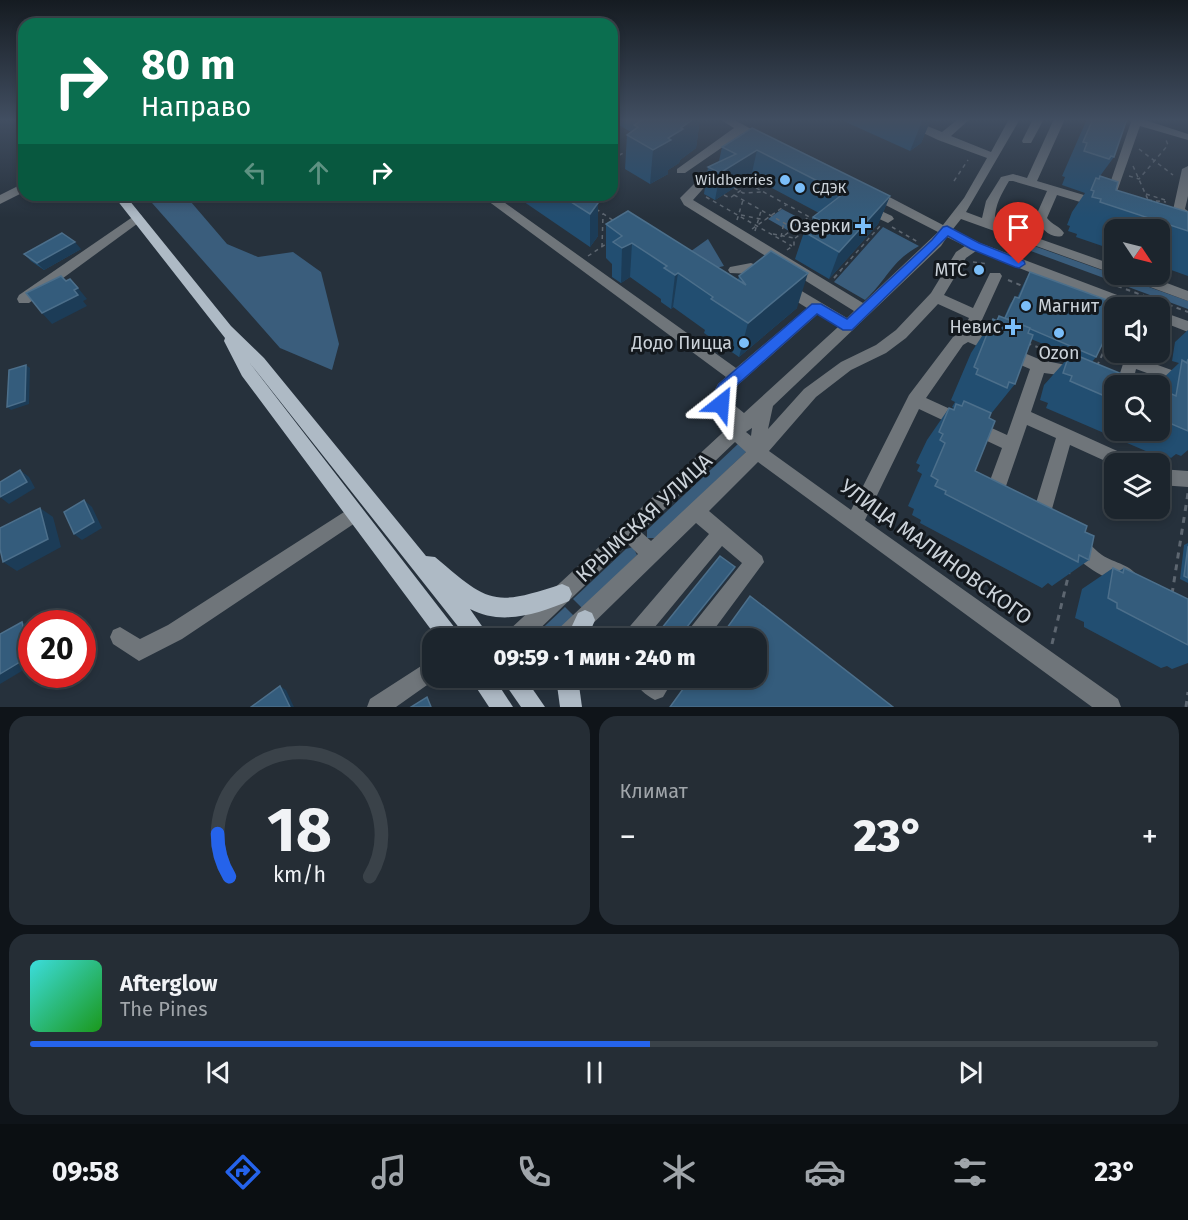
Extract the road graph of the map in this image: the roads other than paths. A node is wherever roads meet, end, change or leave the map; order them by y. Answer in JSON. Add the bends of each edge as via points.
{"nodes":[{"id":1,"x":708,"y":152,"type":"edge"},
{"id":2,"x":980,"y":152,"type":"edge"},
{"id":3,"x":997,"y":152,"type":"edge"},
{"id":4,"x":1045,"y":152,"type":"edge"},
{"id":5,"x":1125,"y":152,"type":"edge"},
{"id":6,"x":994,"y":157,"type":"junction"},
{"id":7,"x":1188,"y":169,"type":"edge"},
{"id":8,"x":681,"y":171,"type":"dead end"},
{"id":9,"x":699,"y":176,"type":"dead end"},
{"id":10,"x":1031,"y":181,"type":"junction"},
{"id":11,"x":856,"y":185,"type":"edge"},
{"id":12,"x":1054,"y":188,"type":"junction"},
{"id":13,"x":18,"y":190,"type":"edge"},
{"id":14,"x":0,"y":200,"type":"edge"},
{"id":15,"x":124,"y":201,"type":"edge"},
{"id":16,"x":494,"y":201,"type":"edge"},
{"id":17,"x":856,"y":203,"type":"edge"},
{"id":18,"x":959,"y":214,"type":"junction"},
{"id":19,"x":1188,"y":217,"type":"edge"},
{"id":20,"x":137,"y":218,"type":"junction"},
{"id":21,"x":884,"y":220,"type":"edge"},
{"id":22,"x":989,"y":225,"type":"junction"},
{"id":23,"x":947,"y":230,"type":"junction"},
{"id":24,"x":1058,"y":233,"type":"dead end"},
{"id":25,"x":975,"y":246,"type":"junction"},
{"id":26,"x":1104,"y":266,"type":"edge"},
{"id":27,"x":735,"y":270,"type":"dead end"},
{"id":28,"x":995,"y":276,"type":"road end"},
{"id":29,"x":1158,"y":285,"type":"edge"},
{"id":30,"x":1188,"y":296,"type":"edge"},
{"id":31,"x":936,"y":297,"type":"junction"},
{"id":32,"x":1107,"y":297,"type":"edge"},
{"id":33,"x":24,"y":299,"type":"edge"},
{"id":34,"x":817,"y":307,"type":"junction"},
{"id":35,"x":864,"y":311,"type":"junction"},
{"id":36,"x":976,"y":316,"type":"junction"},
{"id":37,"x":1170,"y":320,"type":"edge"},
{"id":38,"x":848,"y":326,"type":"junction"},
{"id":39,"x":1188,"y":327,"type":"edge"},
{"id":40,"x":226,"y":330,"type":"junction"},
{"id":41,"x":968,"y":336,"type":"junction"},
{"id":42,"x":1152,"y":363,"type":"edge"},
{"id":43,"x":1039,"y":366,"type":"junction"},
{"id":44,"x":737,"y":377,"type":"junction"},
{"id":45,"x":1188,"y":382,"type":"edge"},
{"id":46,"x":1104,"y":387,"type":"edge"},
{"id":47,"x":773,"y":396,"type":"junction"},
{"id":48,"x":915,"y":400,"type":"junction"},
{"id":49,"x":1022,"y":416,"type":"junction"},
{"id":50,"x":741,"y":428,"type":"junction"},
{"id":51,"x":1065,"y":435,"type":"junction"},
{"id":52,"x":1012,"y":445,"type":"junction"},
{"id":53,"x":759,"y":451,"type":"junction"},
{"id":54,"x":1105,"y":453,"type":"edge"},
{"id":55,"x":1170,"y":478,"type":"edge"},
{"id":56,"x":1188,"y":479,"type":"edge"},
{"id":57,"x":697,"y":512,"type":"junction"},
{"id":58,"x":355,"y":513,"type":"junction"},
{"id":59,"x":854,"y":522,"type":"junction"},
{"id":60,"x":1052,"y":523,"type":"junction"},
{"id":61,"x":629,"y":532,"type":"junction"},
{"id":62,"x":721,"y":533,"type":"junction"},
{"id":63,"x":407,"y":547,"type":"junction"},
{"id":64,"x":652,"y":555,"type":"junction"},
{"id":65,"x":1143,"y":586,"type":"edge"},
{"id":66,"x":562,"y":594,"type":"junction"},
{"id":67,"x":585,"y":620,"type":"junction"},
{"id":68,"x":443,"y":628,"type":"edge"},
{"id":69,"x":472,"y":628,"type":"edge"},
{"id":70,"x":526,"y":628,"type":"edge"},
{"id":71,"x":575,"y":628,"type":"edge"},
{"id":72,"x":581,"y":628,"type":"edge"},
{"id":73,"x":641,"y":628,"type":"edge"},
{"id":74,"x":703,"y":628,"type":"edge"},
{"id":75,"x":120,"y":637,"type":"dead end"},
{"id":76,"x":422,"y":676,"type":"edge"},
{"id":77,"x":489,"y":688,"type":"edge"},
{"id":78,"x":520,"y":688,"type":"edge"},
{"id":79,"x":568,"y":688,"type":"edge"},
{"id":80,"x":378,"y":707,"type":"edge"},
{"id":81,"x":502,"y":707,"type":"edge"},
{"id":82,"x":534,"y":707,"type":"edge"},
{"id":83,"x":571,"y":707,"type":"edge"},
{"id":84,"x":1110,"y":707,"type":"edge"}],
"edges":[{"from":1,"to":8,"type":"street"},
{"from":2,"to":6,"type":"street"},
{"from":3,"to":6,"type":"street","name":"КРЫМСКАЯ УЛИЦА"},
{"from":4,"to":10,"type":"street"},
{"from":5,"to":12,"type":"street","via":[[1107,210]]},
{"from":6,"to":18,"type":"street","name":"КРЫМСКАЯ УЛИЦА"},
{"from":7,"to":19,"type":"street","via":[[1179,210]]},
{"from":9,"to":35,"type":"street","via":[[703,184],[686,198],[747,231]]},
{"from":10,"to":12,"type":"street"},
{"from":10,"to":22,"type":"street","via":[[1005,179],[988,207]]},
{"from":11,"to":23,"type":"street"},
{"from":12,"to":24,"type":"street","via":[[1041,218]]},
{"from":13,"to":14,"type":"street"},
{"from":15,"to":20,"type":"main road"},
{"from":16,"to":44,"type":"street"},
{"from":17,"to":21,"type":"street"},
{"from":18,"to":22,"type":"street"},
{"from":18,"to":23,"type":"street","name":"КРЫМСКАЯ УЛИЦА"},
{"from":20,"to":33,"type":"street"},
{"from":20,"to":40,"type":"main road"},
{"from":22,"to":25,"type":"street","via":[[979,234]]},
{"from":22,"to":26,"type":"street"},
{"from":23,"to":25,"type":"street"},
{"from":23,"to":35,"type":"street","name":"КРЫМСКАЯ УЛИЦА"},
{"from":25,"to":31,"type":"street","via":[[961,255]]},
{"from":25,"to":32,"type":"street"},
{"from":27,"to":34,"type":"street","via":[[755,270]]},
{"from":28,"to":36,"type":"street"},
{"from":29,"to":30,"type":"street"},
{"from":31,"to":36,"type":"street"},
{"from":31,"to":53,"type":"street","via":[[901,334],[846,366],[810,393]]},
{"from":34,"to":38,"type":"street"},
{"from":34,"to":44,"type":"street"},
{"from":35,"to":38,"type":"street","name":"КРЫМСКАЯ УЛИЦА"},
{"from":36,"to":41,"type":"street"},
{"from":37,"to":39,"type":"street"},
{"from":38,"to":47,"type":"street","name":"КРЫМСКАЯ УЛИЦА"},
{"from":40,"to":58,"type":"main road","via":[[247,372]]},
{"from":40,"to":63,"type":"main road","via":[[259,362]]},
{"from":41,"to":43,"type":"street"},
{"from":41,"to":48,"type":"street","via":[[958,341]]},
{"from":42,"to":45,"type":"street"},
{"from":43,"to":46,"type":"street","via":[[1061,369]]},
{"from":43,"to":49,"type":"street"},
{"from":44,"to":50,"type":"street","name":"УЛИЦА МАЛИНОВСКОГО","via":[[719,397]]},
{"from":47,"to":50,"type":"street","name":"КРЫМСКАЯ УЛИЦА"},
{"from":47,"to":53,"type":"street","name":"КРЫМСКАЯ УЛИЦА","via":[[760,421]]},
{"from":48,"to":52,"type":"street"},
{"from":48,"to":59,"type":"street"},
{"from":49,"to":51,"type":"street"},
{"from":49,"to":52,"type":"street"},
{"from":50,"to":53,"type":"street","name":"УЛИЦА МАЛИНОВСКОГО"},
{"from":50,"to":61,"type":"street","name":"КРЫМСКАЯ УЛИЦА"},
{"from":51,"to":54,"type":"street"},
{"from":51,"to":60,"type":"street"},
{"from":52,"to":60,"type":"street","via":[[999,492]]},
{"from":53,"to":57,"type":"street","name":"КРЫМСКАЯ УЛИЦА"},
{"from":53,"to":59,"type":"street","name":"УЛИЦА МАЛИНОВСКОГО"},
{"from":55,"to":56,"type":"street"},
{"from":57,"to":62,"type":"street"},
{"from":57,"to":64,"type":"street","name":"КРЫМСКАЯ УЛИЦА"},
{"from":58,"to":68,"type":"main road"},
{"from":58,"to":75,"type":"street","via":[[175,632],[139,651]]},
{"from":59,"to":84,"type":"street","name":"УЛИЦА МАЛИНОВСКОГО"},
{"from":60,"to":65,"type":"street","via":[[1095,561]]},
{"from":61,"to":64,"type":"street"},
{"from":61,"to":66,"type":"street","name":"КРЫМСКАЯ УЛИЦА"},
{"from":62,"to":73,"type":"street"},
{"from":62,"to":74,"type":"street","via":[[755,562]]},
{"from":63,"to":66,"type":"main road","via":[[479,604],[502,608],[527,606]]},
{"from":63,"to":69,"type":"main road"},
{"from":64,"to":67,"type":"street","name":"КРЫМСКАЯ УЛИЦА"},
{"from":66,"to":70,"type":"street","name":"КРЫМСКАЯ УЛИЦА"},
{"from":67,"to":71,"type":"street","name":"КРЫМСКАЯ УЛИЦА"},
{"from":67,"to":72,"type":"main road"},
{"from":76,"to":80,"type":"street"},
{"from":77,"to":81,"type":"main road"},
{"from":78,"to":82,"type":"main road"},
{"from":79,"to":83,"type":"main road"}]}
